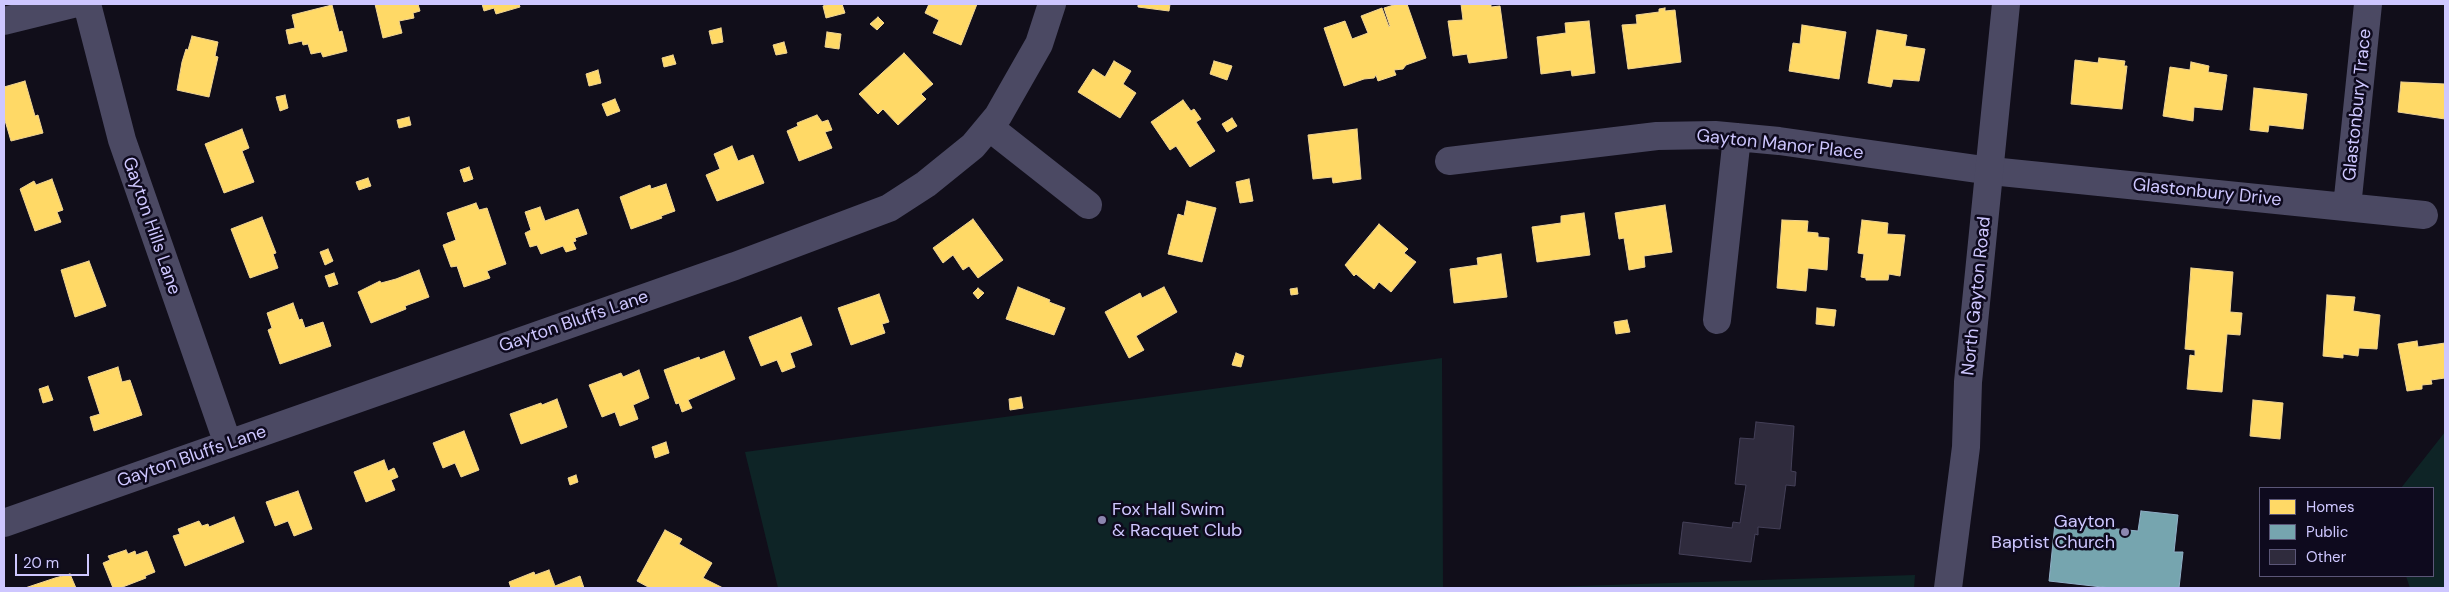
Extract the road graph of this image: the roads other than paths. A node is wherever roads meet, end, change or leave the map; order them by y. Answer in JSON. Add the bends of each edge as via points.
{"nodes":[{"id":1,"x":73,"y":4,"type":"edge"},
{"id":2,"x":87,"y":4,"type":"edge"},
{"id":3,"x":1052,"y":4,"type":"edge"},
{"id":4,"x":2006,"y":4,"type":"edge"},
{"id":5,"x":2368,"y":4,"type":"edge"},
{"id":6,"x":4,"y":21,"type":"edge"},
{"id":7,"x":989,"y":126,"type":"junction"},
{"id":8,"x":1737,"y":137,"type":"junction"},
{"id":9,"x":1449,"y":162,"type":"dead end"},
{"id":10,"x":1991,"y":171,"type":"junction"},
{"id":11,"x":1088,"y":206,"type":"dead end"},
{"id":12,"x":2347,"y":207,"type":"junction"},
{"id":13,"x":2424,"y":215,"type":"dead end"},
{"id":14,"x":1717,"y":320,"type":"dead end"},
{"id":15,"x":228,"y":444,"type":"junction"},
{"id":16,"x":4,"y":523,"type":"edge"},
{"id":17,"x":1948,"y":588,"type":"edge"}],
"edges":[{"from":1,"to":6,"type":"street"},
{"from":2,"to":15,"type":"street","name":"Gayton Hills Lane","via":[[122,140]]},
{"from":3,"to":7,"type":"street","name":"Gayton Bluffs Lane","via":[[1038,44],[1017,86]]},
{"from":4,"to":10,"type":"street","name":"North Gayton Road"},
{"from":5,"to":12,"type":"street","name":"Glastonbury Trace"},
{"from":7,"to":11,"type":"street"},
{"from":7,"to":15,"type":"street","name":"Gayton Bluffs Lane","via":[[973,146],[926,184],[870,217]]},
{"from":8,"to":9,"type":"street","name":"Gayton Manor Place","via":[[1657,136]]},
{"from":8,"to":10,"type":"street","name":"Gayton Manor Place"},
{"from":8,"to":14,"type":"street"},
{"from":10,"to":12,"type":"street","name":"Glastonbury Drive"},
{"from":10,"to":17,"type":"street","name":"North Gayton Road","via":[[1968,382],[1966,447]]},
{"from":12,"to":13,"type":"street","name":"Glastonbury Drive"},
{"from":15,"to":16,"type":"street","name":"Gayton Bluffs Lane"}]}
